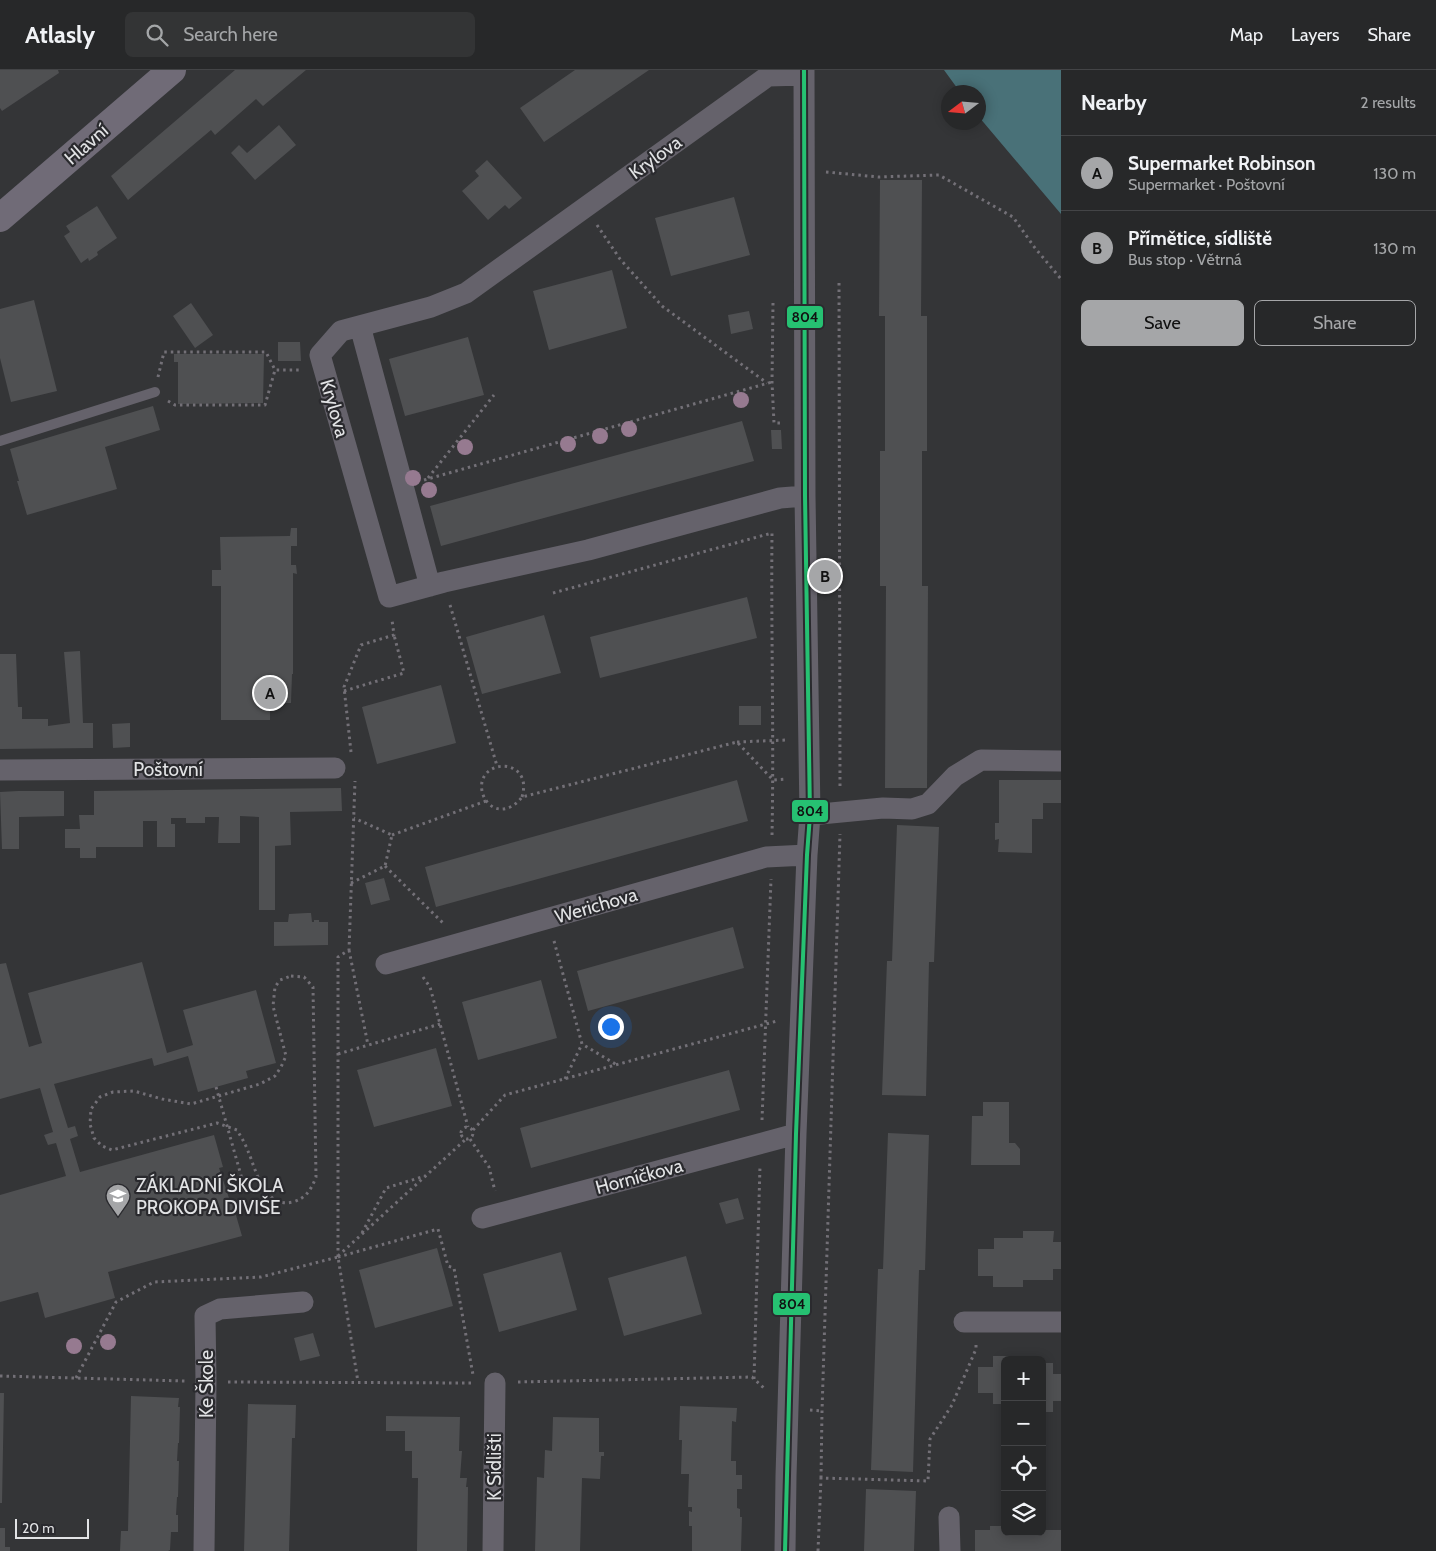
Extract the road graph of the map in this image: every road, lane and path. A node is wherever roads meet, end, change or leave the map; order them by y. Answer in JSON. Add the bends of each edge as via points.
{"nodes":[{"id":1,"x":172,"y":70,"type":"edge"},
{"id":2,"x":804,"y":73,"type":"edge"},
{"id":3,"x":804,"y":169,"type":"junction"},
{"id":4,"x":585,"y":207,"type":"junction"},
{"id":5,"x":0,"y":218,"type":"edge"},
{"id":6,"x":1061,"y":279,"type":"edge"},
{"id":7,"x":839,"y":283,"type":"dead end"},
{"id":8,"x":772,"y":303,"type":"dead end"},
{"id":9,"x":360,"y":326,"type":"junction"},
{"id":10,"x":275,"y":370,"type":"junction"},
{"id":11,"x":325,"y":370,"type":"junction"},
{"id":12,"x":772,"y":382,"type":"junction"},
{"id":13,"x":767,"y":383,"type":"junction"},
{"id":14,"x":155,"y":392,"type":"junction"},
{"id":15,"x":494,"y":395,"type":"dead end"},
{"id":16,"x":790,"y":424,"type":"dead end"},
{"id":17,"x":0,"y":441,"type":"edge"},
{"id":18,"x":428,"y":478,"type":"junction"},
{"id":19,"x":402,"y":486,"type":"junction"},
{"id":20,"x":805,"y":496,"type":"junction"},
{"id":21,"x":772,"y":500,"type":"junction"},
{"id":22,"x":772,"y":532,"type":"dead end"},
{"id":23,"x":437,"y":584,"type":"junction"},
{"id":24,"x":389,"y":597,"type":"junction"},
{"id":25,"x":394,"y":635,"type":"junction"},
{"id":26,"x":344,"y":691,"type":"junction"},
{"id":27,"x":768,"y":741,"type":"dead end"},
{"id":28,"x":737,"y":742,"type":"junction"},
{"id":29,"x":1061,"y":761,"type":"edge"},
{"id":30,"x":497,"y":766,"type":"junction"},
{"id":31,"x":347,"y":767,"type":"junction"},
{"id":32,"x":0,"y":770,"type":"edge"},
{"id":33,"x":810,"y":779,"type":"junction"},
{"id":34,"x":522,"y":798,"type":"junction"},
{"id":35,"x":486,"y":801,"type":"junction"},
{"id":36,"x":840,"y":812,"type":"junction"},
{"id":37,"x":810,"y":815,"type":"junction"},
{"id":38,"x":354,"y":818,"type":"junction"},
{"id":39,"x":392,"y":835,"type":"junction"},
{"id":40,"x":807,"y":854,"type":"junction"},
{"id":41,"x":385,"y":866,"type":"junction"},
{"id":42,"x":351,"y":883,"type":"junction"},
{"id":43,"x":548,"y":918,"type":"junction"},
{"id":44,"x":450,"y":946,"type":"junction"},
{"id":45,"x":349,"y":950,"type":"junction"},
{"id":46,"x":410,"y":957,"type":"junction"},
{"id":47,"x":386,"y":964,"type":"dead end"},
{"id":48,"x":802,"y":1014,"type":"junction"},
{"id":49,"x":440,"y":1024,"type":"junction"},
{"id":50,"x":582,"y":1044,"type":"junction"},
{"id":51,"x":368,"y":1045,"type":"junction"},
{"id":52,"x":338,"y":1054,"type":"junction"},
{"id":53,"x":617,"y":1065,"type":"junction"},
{"id":54,"x":565,"y":1078,"type":"junction"},
{"id":55,"x":216,"y":1087,"type":"dead end"},
{"id":56,"x":218,"y":1096,"type":"junction"},
{"id":57,"x":227,"y":1127,"type":"junction"},
{"id":58,"x":468,"y":1127,"type":"junction"},
{"id":59,"x":473,"y":1130,"type":"junction"},
{"id":60,"x":796,"y":1134,"type":"junction"},
{"id":61,"x":468,"y":1139,"type":"junction"},
{"id":62,"x":428,"y":1175,"type":"junction"},
{"id":63,"x":246,"y":1193,"type":"dead end"},
{"id":64,"x":491,"y":1216,"type":"joint"},
{"id":65,"x":360,"y":1236,"type":"junction"},
{"id":66,"x":338,"y":1257,"type":"junction"},
{"id":67,"x":303,"y":1302,"type":"dead end"},
{"id":68,"x":970,"y":1322,"type":"joint"},
{"id":69,"x":1061,"y":1322,"type":"edge"},
{"id":70,"x":0,"y":1376,"type":"edge"},
{"id":71,"x":206,"y":1382,"type":"junction"},
{"id":72,"x":494,"y":1383,"type":"joint"},
{"id":73,"x":789,"y":1409,"type":"junction"},
{"id":74,"x":822,"y":1411,"type":"junction"},
{"id":75,"x":821,"y":1478,"type":"junction"},
{"id":76,"x":949,"y":1517,"type":"dead end"},
{"id":77,"x":204,"y":1551,"type":"edge"},
{"id":78,"x":493,"y":1551,"type":"edge"},
{"id":79,"x":785,"y":1551,"type":"edge"},
{"id":80,"x":818,"y":1551,"type":"edge"},
{"id":81,"x":950,"y":1551,"type":"edge"}],
"edges":[{"from":1,"to":5,"type":"main road","name":"Hlavní"},
{"from":2,"to":3,"type":"street"},
{"from":2,"to":4,"type":"street","name":"Krylova","via":[[768,76]]},
{"from":3,"to":6,"type":"path","via":[[878,177],[939,175],[1013,217]]},
{"from":3,"to":20,"type":"street"},
{"from":4,"to":9,"type":"street","name":"Krylova","via":[[466,293],[431,307]]},
{"from":4,"to":13,"type":"path","via":[[620,260],[662,306]]},
{"from":7,"to":36,"type":"path"},
{"from":8,"to":12,"type":"path"},
{"from":9,"to":11,"type":"street","name":"Krylova","via":[[340,331],[320,355]]},
{"from":9,"to":19,"type":"street"},
{"from":10,"to":11,"type":"path"},
{"from":10,"to":14,"type":"path","via":[[265,405],[174,405]]},
{"from":10,"to":14,"type":"path","via":[[266,352],[164,352]]},
{"from":11,"to":24,"type":"street","name":"Krylova"},
{"from":12,"to":13,"type":"path"},
{"from":12,"to":16,"type":"path","via":[[774,424]]},
{"from":13,"to":18,"type":"path"},
{"from":14,"to":17,"type":"lane"},
{"from":15,"to":18,"type":"path"},
{"from":18,"to":19,"type":"path"},
{"from":19,"to":23,"type":"street"},
{"from":20,"to":21,"type":"street"},
{"from":20,"to":33,"type":"street"},
{"from":21,"to":22,"type":"path"},
{"from":21,"to":23,"type":"street","via":[[588,550]]},
{"from":23,"to":24,"type":"street"},
{"from":23,"to":30,"type":"path"},
{"from":24,"to":25,"type":"path"},
{"from":25,"to":26,"type":"path","via":[[361,645]]},
{"from":25,"to":26,"type":"path","via":[[404,673]]},
{"from":26,"to":31,"type":"path"},
{"from":27,"to":28,"type":"path"},
{"from":28,"to":33,"type":"path","via":[[773,780]]},
{"from":28,"to":34,"type":"path"},
{"from":29,"to":36,"type":"street","via":[[980,760],[955,776],[928,804],[912,809]]},
{"from":30,"to":34,"type":"path","via":[[511,767],[522,777]]},
{"from":30,"to":35,"type":"path","via":[[485,774],[482,781]]},
{"from":31,"to":32,"type":"street","name":"Poštovní"},
{"from":31,"to":38,"type":"path"},
{"from":33,"to":37,"type":"street"},
{"from":34,"to":35,"type":"path","via":[[505,809],[491,806]]},
{"from":35,"to":39,"type":"path"},
{"from":36,"to":37,"type":"street"},
{"from":36,"to":74,"type":"path"},
{"from":37,"to":40,"type":"street"},
{"from":38,"to":39,"type":"path"},
{"from":38,"to":42,"type":"path"},
{"from":39,"to":41,"type":"path"},
{"from":40,"to":43,"type":"street","name":"Werichova","via":[[766,857]]},
{"from":40,"to":48,"type":"street"},
{"from":41,"to":42,"type":"path"},
{"from":41,"to":44,"type":"path","via":[[443,922]]},
{"from":42,"to":45,"type":"path"},
{"from":43,"to":44,"type":"street","name":"Werichova"},
{"from":43,"to":50,"type":"path"},
{"from":44,"to":46,"type":"street","name":"Werichova"},
{"from":45,"to":51,"type":"path"},
{"from":45,"to":52,"type":"path","via":[[338,957]]},
{"from":46,"to":47,"type":"street","name":"Werichova"},
{"from":46,"to":49,"type":"path","via":[[430,987]]},
{"from":48,"to":53,"type":"path"},
{"from":48,"to":60,"type":"street"},
{"from":49,"to":51,"type":"path"},
{"from":49,"to":58,"type":"path"},
{"from":50,"to":53,"type":"path"},
{"from":50,"to":54,"type":"path"},
{"from":51,"to":52,"type":"path"},
{"from":52,"to":66,"type":"path"},
{"from":53,"to":54,"type":"path"},
{"from":54,"to":59,"type":"path","via":[[505,1095]]},
{"from":55,"to":56,"type":"path"},
{"from":56,"to":57,"type":"path"},
{"from":56,"to":57,"type":"path","via":[[191,1104],[134,1091],[112,1092],[100,1098],[91,1109],[90,1124],[94,1138],[112,1150],[217,1123]]},
{"from":56,"to":57,"type":"path","via":[[260,1084],[275,1076],[282,1067],[286,1056],[274,1006],[275,987],[280,980],[290,976],[304,977],[314,987],[316,1177],[312,1188],[302,1199],[289,1203],[271,1197],[262,1187],[244,1140],[237,1130]]},
{"from":57,"to":63,"type":"path"},
{"from":58,"to":59,"type":"path"},
{"from":58,"to":61,"type":"path","via":[[461,1132]]},
{"from":59,"to":61,"type":"path","via":[[473,1136]]},
{"from":60,"to":64,"type":"street","name":"Horníčkova"},
{"from":60,"to":73,"type":"street"},
{"from":61,"to":62,"type":"path"},
{"from":61,"to":64,"type":"path","via":[[489,1167]]},
{"from":62,"to":65,"type":"path"},
{"from":62,"to":65,"type":"path","via":[[386,1188]]},
{"from":65,"to":66,"type":"path"},
{"from":66,"to":71,"type":"path","via":[[438,1229],[448,1266],[454,1268],[474,1383]]},
{"from":67,"to":71,"type":"street","name":"Ke Škole","via":[[220,1309],[205,1316]]},
{"from":68,"to":69,"type":"street"},
{"from":68,"to":75,"type":"path","via":[[976,1350],[952,1405],[930,1439],[928,1481]]},
{"from":70,"to":71,"type":"path"},
{"from":71,"to":77,"type":"street","name":"Ke Škole"},
{"from":72,"to":73,"type":"path","via":[[752,1377],[773,1396],[773,1408]]},
{"from":72,"to":78,"type":"street","name":"K Sídlišti"},
{"from":73,"to":74,"type":"path"},
{"from":73,"to":79,"type":"street"},
{"from":74,"to":75,"type":"path"},
{"from":75,"to":80,"type":"path"},
{"from":76,"to":81,"type":"street"}]}
